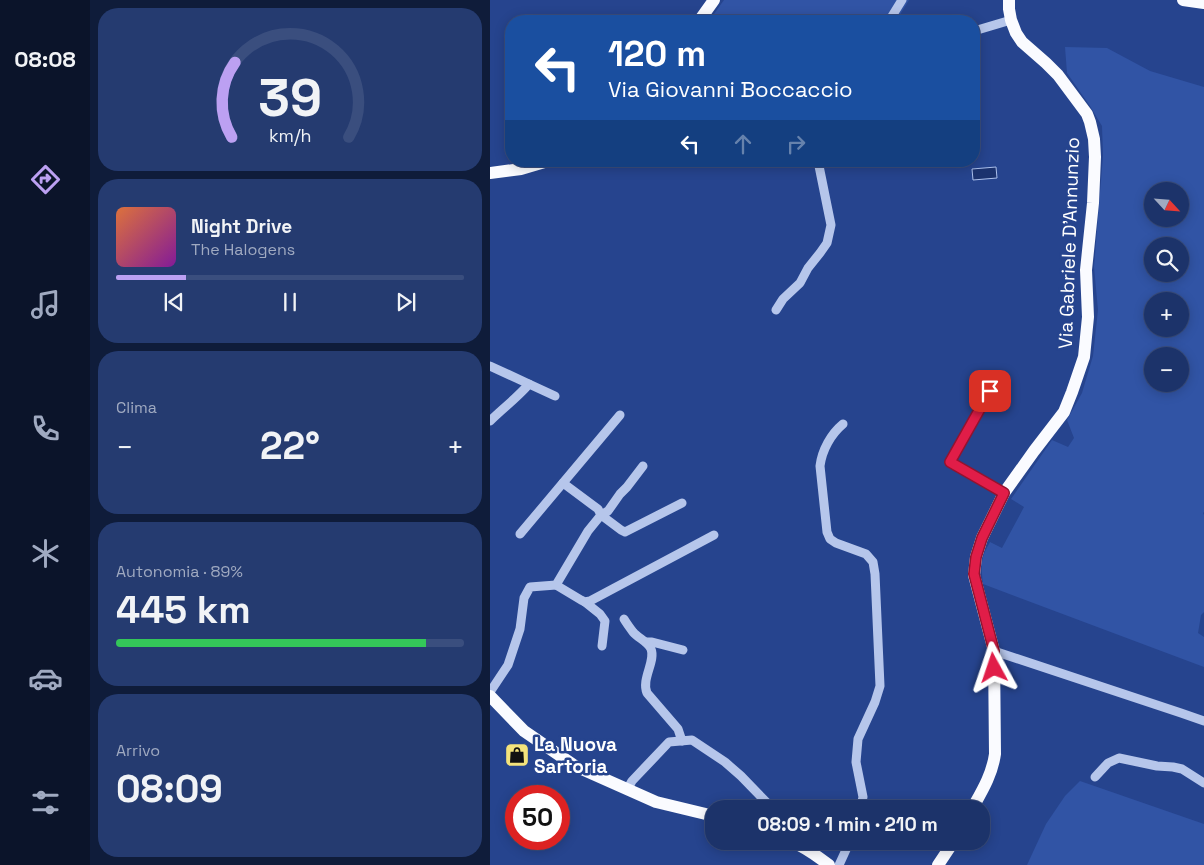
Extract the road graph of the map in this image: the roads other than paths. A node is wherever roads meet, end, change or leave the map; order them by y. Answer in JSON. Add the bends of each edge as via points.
{"nodes":[{"id":1,"x":714,"y":0,"type":"edge"},
{"id":2,"x":902,"y":0,"type":"edge"},
{"id":3,"x":1008,"y":0,"type":"edge"},
{"id":4,"x":1184,"y":0,"type":"edge"},
{"id":5,"x":1204,"y":4,"type":"edge"},
{"id":6,"x":703,"y":15,"type":"edge"},
{"id":7,"x":893,"y":15,"type":"edge"},
{"id":8,"x":1011,"y":20,"type":"junction"},
{"id":9,"x":980,"y":29,"type":"edge"},
{"id":10,"x":528,"y":167,"type":"edge"},
{"id":11,"x":819,"y":167,"type":"edge"},
{"id":12,"x":490,"y":173,"type":"edge"},
{"id":13,"x":776,"y":310,"type":"dead end"},
{"id":14,"x":490,"y":366,"type":"edge"},
{"id":15,"x":529,"y":384,"type":"junction"},
{"id":16,"x":990,"y":391,"type":"dead end"},
{"id":17,"x":555,"y":396,"type":"dead end"},
{"id":18,"x":620,"y":415,"type":"dead end"},
{"id":19,"x":490,"y":421,"type":"edge"},
{"id":20,"x":843,"y":424,"type":"dead end"},
{"id":21,"x":642,"y":466,"type":"dead end"},
{"id":22,"x":563,"y":483,"type":"junction"},
{"id":23,"x":1004,"y":493,"type":"junction"},
{"id":24,"x":682,"y":503,"type":"dead end"},
{"id":25,"x":601,"y":515,"type":"junction"},
{"id":26,"x":520,"y":534,"type":"dead end"},
{"id":27,"x":714,"y":534,"type":"dead end"},
{"id":28,"x":556,"y":585,"type":"junction"},
{"id":29,"x":585,"y":602,"type":"junction"},
{"id":30,"x":624,"y":619,"type":"dead end"},
{"id":31,"x":646,"y":642,"type":"junction"},
{"id":32,"x":602,"y":646,"type":"dead end"},
{"id":33,"x":683,"y":650,"type":"dead end"},
{"id":34,"x":994,"y":651,"type":"junction"},
{"id":35,"x":490,"y":692,"type":"edge"},
{"id":36,"x":490,"y":696,"type":"edge"},
{"id":37,"x":1204,"y":721,"type":"edge"},
{"id":38,"x":682,"y":741,"type":"junction"},
{"id":39,"x":1095,"y":777,"type":"dead end"},
{"id":40,"x":1204,"y":783,"type":"edge"},
{"id":41,"x":627,"y":790,"type":"junction"},
{"id":42,"x":764,"y":800,"type":"edge"},
{"id":43,"x":862,"y":800,"type":"edge"},
{"id":44,"x":977,"y":800,"type":"edge"},
{"id":45,"x":705,"y":814,"type":"edge"},
{"id":46,"x":810,"y":850,"type":"edge"},
{"id":47,"x":846,"y":850,"type":"edge"},
{"id":48,"x":948,"y":850,"type":"edge"},
{"id":49,"x":829,"y":865,"type":"edge"},
{"id":50,"x":839,"y":865,"type":"edge"},
{"id":51,"x":938,"y":865,"type":"edge"}],
"edges":[{"from":1,"to":6,"type":"main road"},
{"from":2,"to":7,"type":"street"},
{"from":3,"to":8,"type":"main road","name":"Via Gabriele D'Annunzio"},
{"from":4,"to":5,"type":"main road"},
{"from":8,"to":9,"type":"street"},
{"from":8,"to":23,"type":"main road","name":"Via Gabriele D'Annunzio","via":[[1022,42],[1058,75],[1087,114],[1095,157],[1086,270],[1088,317],[1084,357],[1064,412]]},
{"from":10,"to":12,"type":"main road"},
{"from":11,"to":13,"type":"street","via":[[831,225],[827,243],[800,283]]},
{"from":14,"to":15,"type":"street"},
{"from":15,"to":17,"type":"street"},
{"from":15,"to":19,"type":"street"},
{"from":16,"to":23,"type":"street","via":[[950,462]]},
{"from":18,"to":22,"type":"street"},
{"from":20,"to":43,"type":"street","via":[[821,457],[820,466],[830,539],[866,554],[873,562],[875,574],[880,686],[858,739],[856,762]]},
{"from":21,"to":25,"type":"street","via":[[608,511]]},
{"from":22,"to":25,"type":"street","via":[[598,508]]},
{"from":22,"to":26,"type":"street"},
{"from":23,"to":34,"type":"main road","name":"Via Gabriele D'Annunzio","via":[[982,538],[974,574]]},
{"from":24,"to":25,"type":"street","via":[[626,532]]},
{"from":25,"to":28,"type":"street"},
{"from":27,"to":29,"type":"street"},
{"from":28,"to":29,"type":"street"},
{"from":28,"to":35,"type":"street","via":[[530,587],[527,591],[520,629],[508,665]]},
{"from":29,"to":32,"type":"street","via":[[604,621]]},
{"from":30,"to":31,"type":"street","via":[[634,634]]},
{"from":31,"to":33,"type":"street"},
{"from":31,"to":38,"type":"street","via":[[652,656],[644,687],[678,729]]},
{"from":34,"to":37,"type":"street"},
{"from":34,"to":44,"type":"main road","name":"Via Gabriele D'Annunzio","via":[[994,760]]},
{"from":36,"to":41,"type":"main road","via":[[524,731],[547,748],[575,766]]},
{"from":38,"to":41,"type":"street","via":[[669,742]]},
{"from":38,"to":42,"type":"street","via":[[692,740],[725,762]]},
{"from":39,"to":40,"type":"street","via":[[1108,763],[1119,758],[1182,769]]},
{"from":41,"to":45,"type":"main road","via":[[656,802]]},
{"from":46,"to":49,"type":"main road"},
{"from":47,"to":50,"type":"street"},
{"from":48,"to":51,"type":"main road"}]}
